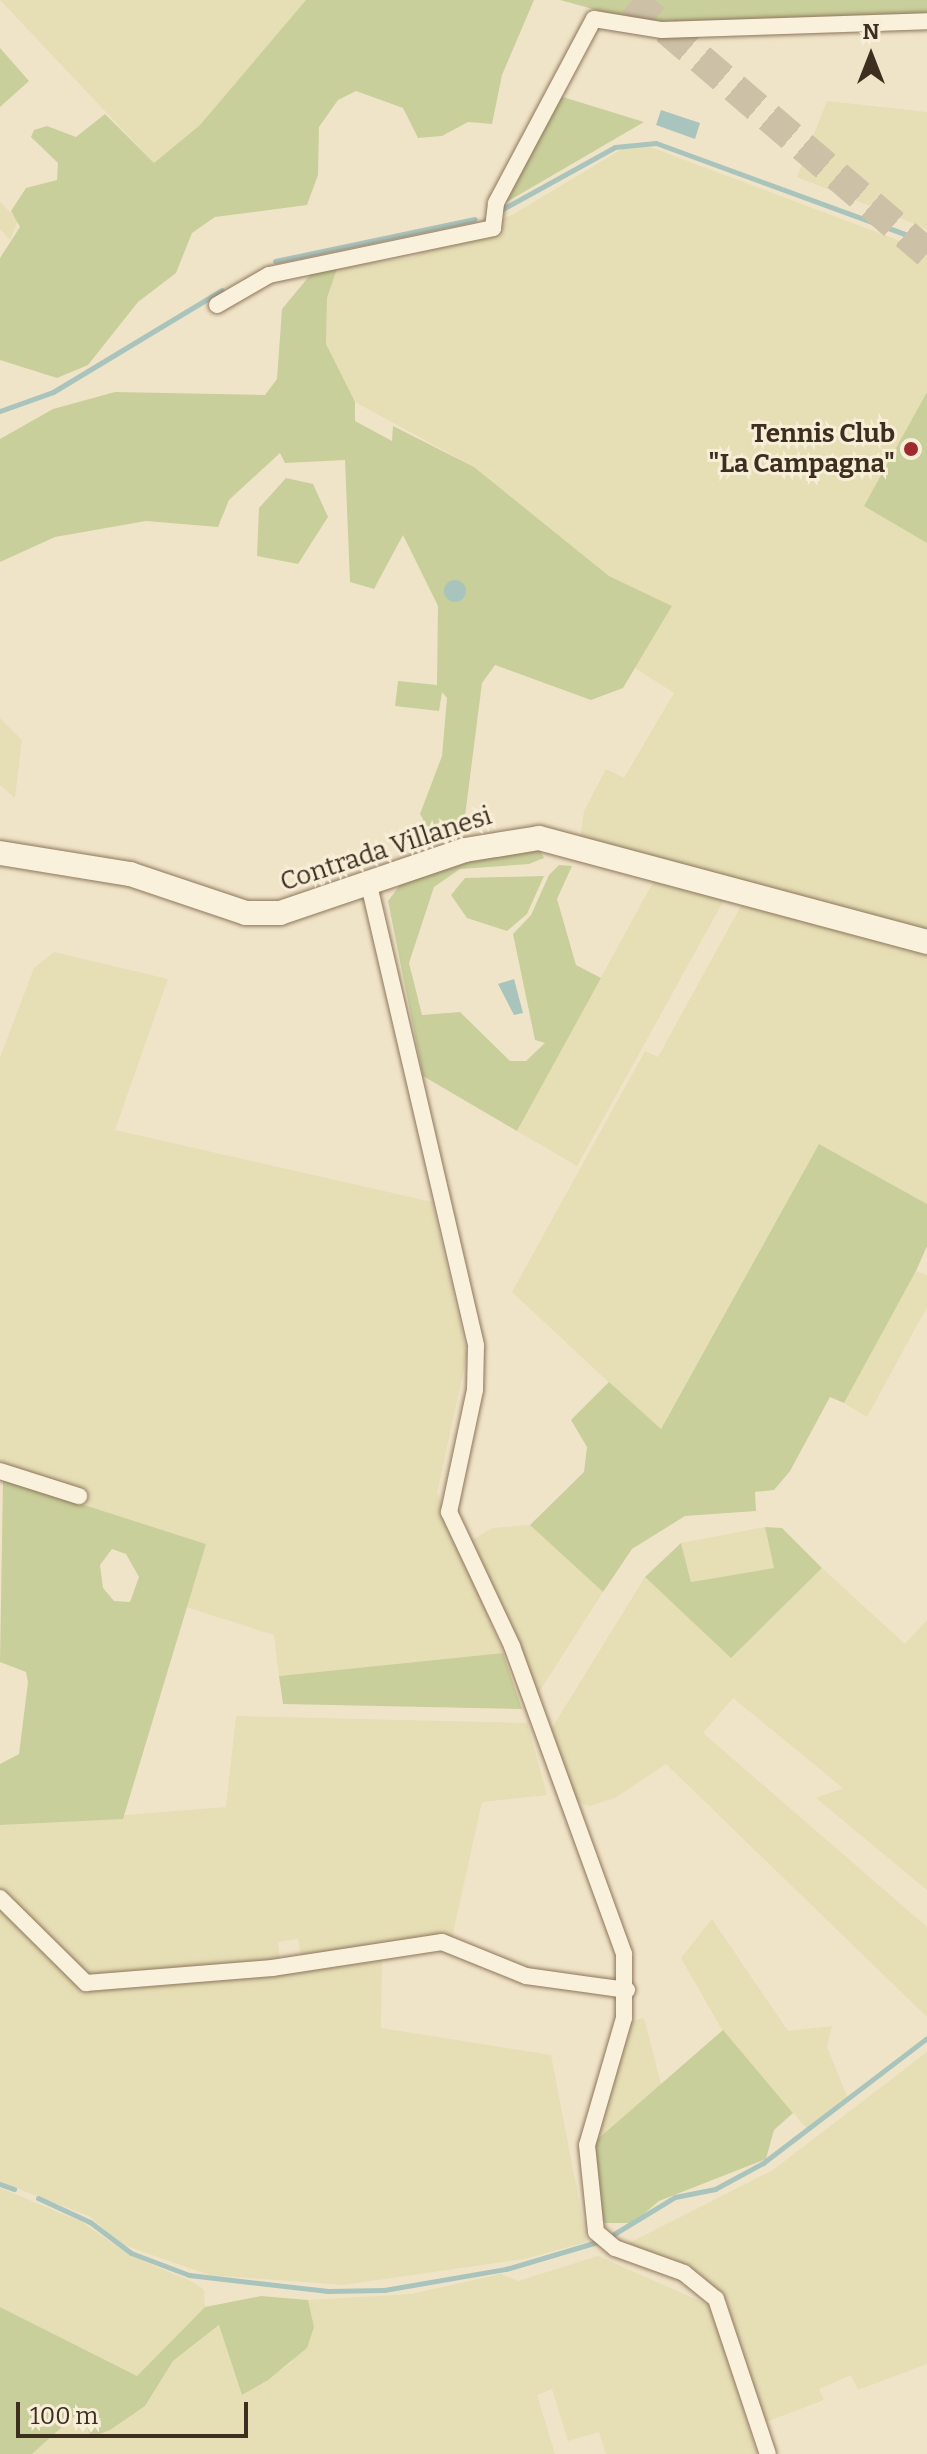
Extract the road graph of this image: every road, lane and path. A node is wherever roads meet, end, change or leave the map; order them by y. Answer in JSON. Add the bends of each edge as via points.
{"nodes":[{"id":1,"x":927,"y":21,"type":"edge"},
{"id":2,"x":217,"y":305,"type":"dead end"},
{"id":3,"x":0,"y":853,"type":"edge"},
{"id":4,"x":369,"y":885,"type":"junction"},
{"id":5,"x":927,"y":942,"type":"edge"},
{"id":6,"x":0,"y":1471,"type":"edge"},
{"id":7,"x":79,"y":1496,"type":"dead end"},
{"id":8,"x":0,"y":1898,"type":"edge"},
{"id":9,"x":627,"y":1990,"type":"junction"},
{"id":10,"x":768,"y":2454,"type":"edge"}],
"edges":[{"from":1,"to":2,"type":"street","via":[[662,30],[594,19],[496,203],[493,228],[283,271]]},
{"from":3,"to":4,"type":"street","name":"Contrada Villanesi","via":[[130,874],[246,913],[310,906]]},
{"from":4,"to":5,"type":"street","name":"Contrada Villanesi","via":[[465,850],[539,838]]},
{"from":4,"to":9,"type":"street","via":[[476,1346],[475,1390],[449,1512],[512,1646],[624,1954]]},
{"from":6,"to":7,"type":"street"},
{"from":8,"to":9,"type":"street","via":[[86,1983],[272,1968],[442,1942],[526,1976]]},
{"from":9,"to":10,"type":"street","via":[[587,2145],[596,2232],[615,2248],[684,2273],[716,2299]]}]}
